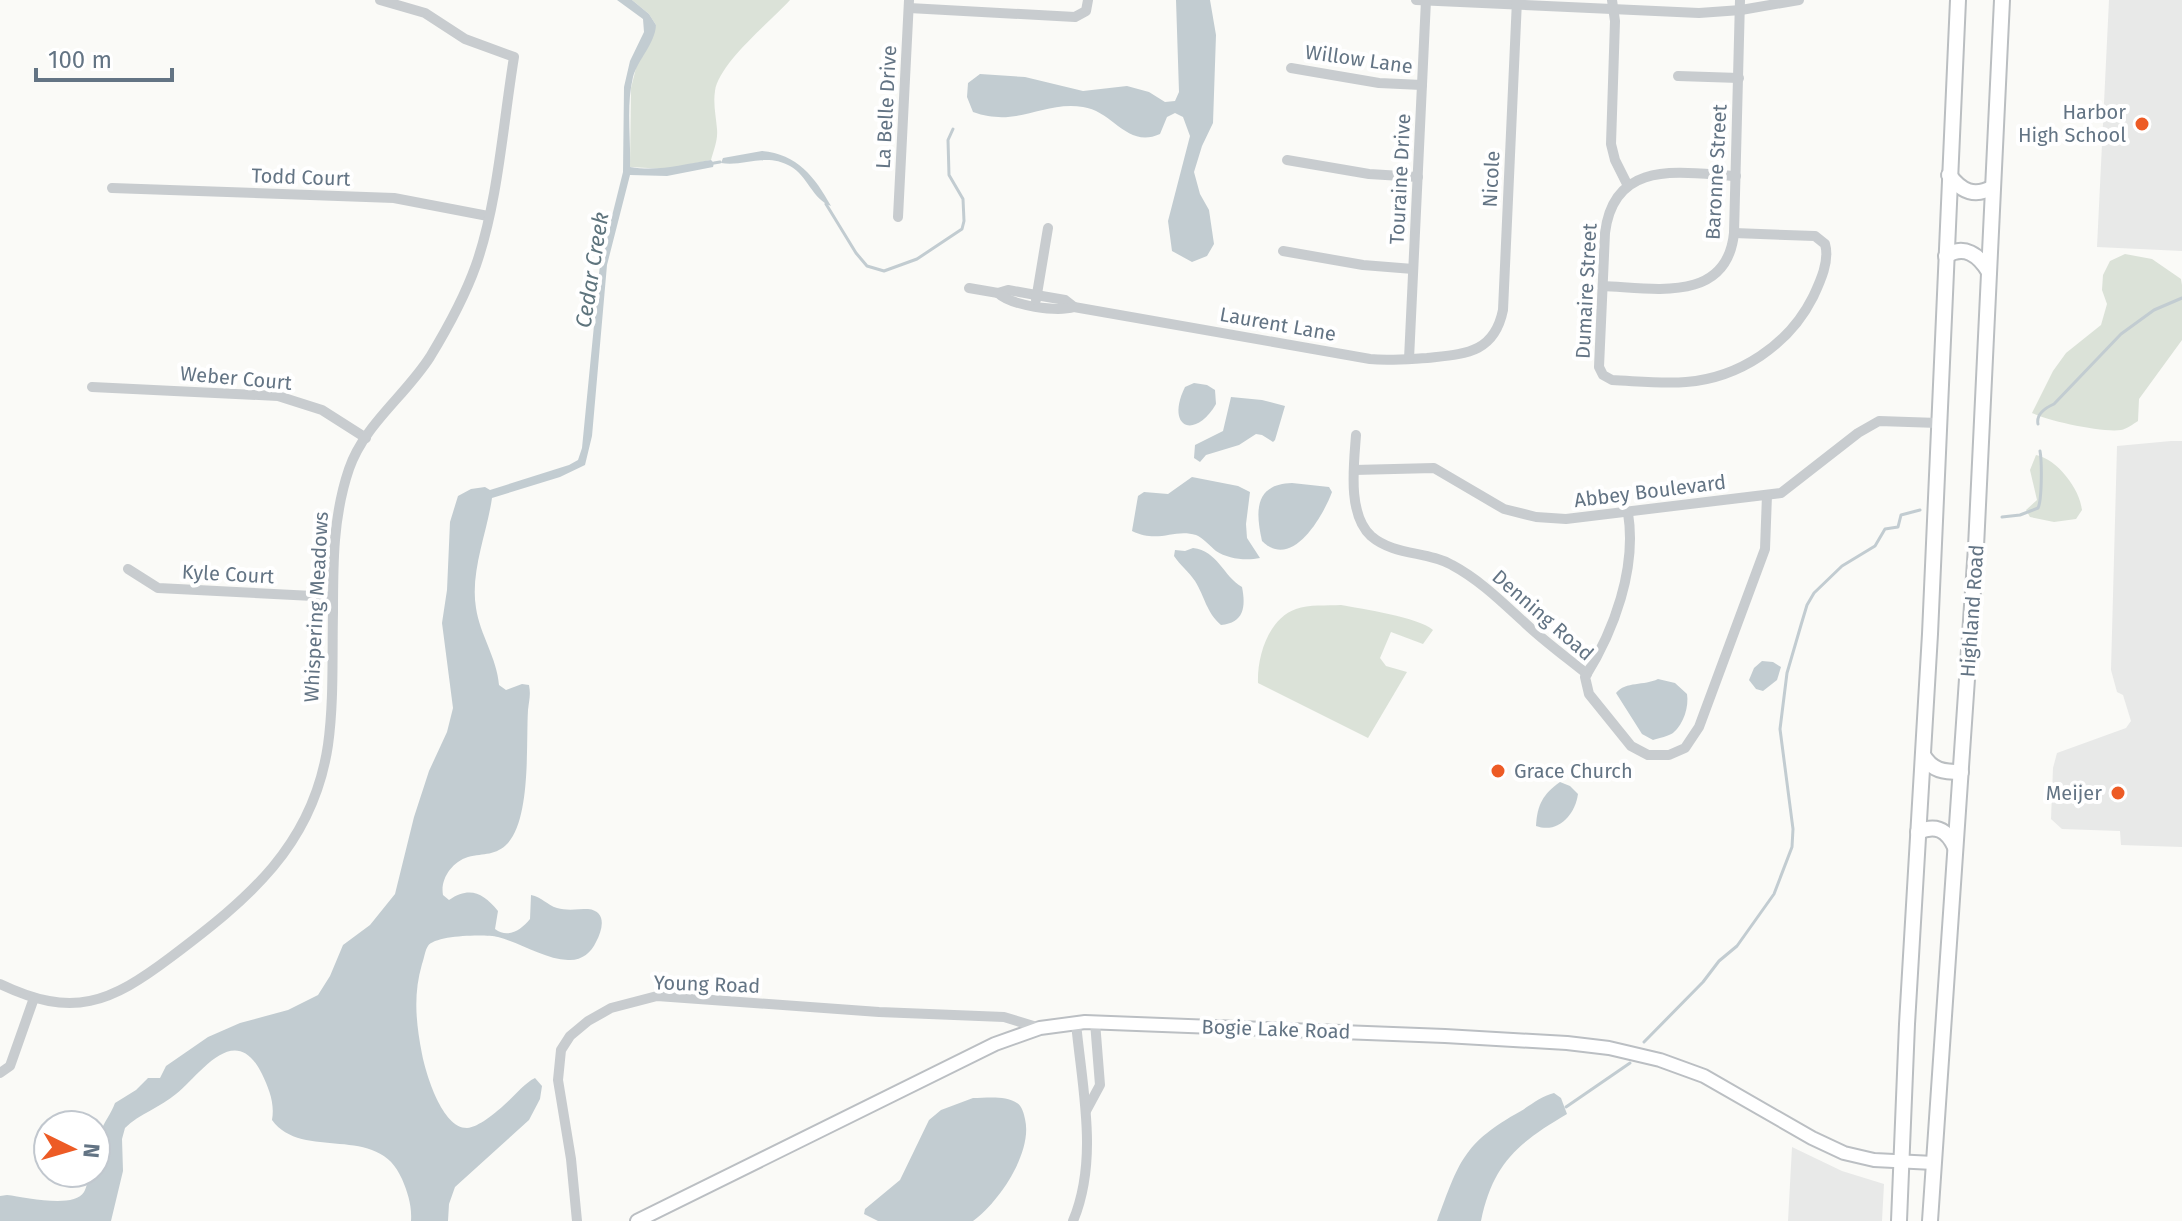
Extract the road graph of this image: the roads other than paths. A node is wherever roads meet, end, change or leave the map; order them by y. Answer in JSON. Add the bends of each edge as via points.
{"nodes":[{"id":1,"x":380,"y":0,"type":"edge"},
{"id":2,"x":1416,"y":0,"type":"edge"},
{"id":3,"x":1426,"y":0,"type":"edge"},
{"id":4,"x":1711,"y":0,"type":"edge"},
{"id":5,"x":1799,"y":0,"type":"edge"},
{"id":6,"x":1958,"y":0,"type":"edge"},
{"id":7,"x":2002,"y":0,"type":"edge"},
{"id":8,"x":1517,"y":2,"type":"edge"},
{"id":9,"x":1768,"y":3,"type":"edge"},
{"id":10,"x":909,"y":4,"type":"edge"},
{"id":11,"x":1087,"y":5,"type":"edge"},
{"id":12,"x":1612,"y":5,"type":"edge"},
{"id":13,"x":1741,"y":5,"type":"edge"},
{"id":14,"x":1712,"y":13,"type":"junction"},
{"id":15,"x":1291,"y":68,"type":"dead end"},
{"id":16,"x":1678,"y":76,"type":"dead end"},
{"id":17,"x":1739,"y":78,"type":"junction"},
{"id":18,"x":1422,"y":85,"type":"junction"},
{"id":19,"x":1287,"y":160,"type":"dead end"},
{"id":20,"x":1949,"y":175,"type":"junction"},
{"id":21,"x":1736,"y":176,"type":"junction"},
{"id":22,"x":1418,"y":177,"type":"junction"},
{"id":23,"x":1628,"y":186,"type":"junction"},
{"id":24,"x":1993,"y":187,"type":"junction"},
{"id":25,"x":112,"y":188,"type":"dead end"},
{"id":26,"x":488,"y":216,"type":"junction"},
{"id":27,"x":898,"y":217,"type":"dead end"},
{"id":28,"x":1048,"y":228,"type":"dead end"},
{"id":29,"x":1734,"y":233,"type":"junction"},
{"id":30,"x":1283,"y":251,"type":"dead end"},
{"id":31,"x":1946,"y":256,"type":"junction"},
{"id":32,"x":1413,"y":269,"type":"junction"},
{"id":33,"x":1989,"y":273,"type":"junction"},
{"id":34,"x":1603,"y":286,"type":"junction"},
{"id":35,"x":969,"y":288,"type":"dead end"},
{"id":36,"x":1036,"y":300,"type":"junction"},
{"id":37,"x":1476,"y":350,"type":"joint"},
{"id":38,"x":1409,"y":359,"type":"junction"},
{"id":39,"x":92,"y":387,"type":"dead end"},
{"id":40,"x":1938,"y":423,"type":"junction"},
{"id":41,"x":1356,"y":435,"type":"dead end"},
{"id":42,"x":366,"y":438,"type":"junction"},
{"id":43,"x":1354,"y":470,"type":"junction"},
{"id":44,"x":1767,"y":495,"type":"junction"},
{"id":45,"x":1628,"y":513,"type":"junction"},
{"id":46,"x":128,"y":569,"type":"dead end"},
{"id":47,"x":333,"y":597,"type":"junction"},
{"id":48,"x":1587,"y":674,"type":"junction"},
{"id":49,"x":1923,"y":755,"type":"junction"},
{"id":50,"x":1961,"y":772,"type":"junction"},
{"id":51,"x":1918,"y":832,"type":"junction"},
{"id":52,"x":1956,"y":847,"type":"junction"},
{"id":53,"x":0,"y":984,"type":"edge"},
{"id":54,"x":34,"y":998,"type":"junction"},
{"id":55,"x":1095,"y":1022,"type":"junction"},
{"id":56,"x":1076,"y":1023,"type":"junction"},
{"id":57,"x":1040,"y":1028,"type":"junction"},
{"id":58,"x":0,"y":1073,"type":"edge"},
{"id":59,"x":1085,"y":1113,"type":"junction"},
{"id":60,"x":1901,"y":1162,"type":"junction"},
{"id":61,"x":1934,"y":1163,"type":"junction"},
{"id":62,"x":577,"y":1221,"type":"edge"},
{"id":63,"x":637,"y":1221,"type":"edge"},
{"id":64,"x":1073,"y":1221,"type":"edge"},
{"id":65,"x":1899,"y":1221,"type":"edge"},
{"id":66,"x":1930,"y":1221,"type":"edge"}],
"edges":[{"from":1,"to":26,"type":"street","name":"Whispering Meadows","via":[[425,13],[465,39],[514,57]]},
{"from":2,"to":3,"type":"street"},
{"from":3,"to":8,"type":"street"},
{"from":3,"to":18,"type":"street","name":"Touraine Drive"},
{"from":4,"to":14,"type":"street"},
{"from":5,"to":9,"type":"street"},
{"from":6,"to":20,"type":"highway","name":"Highland Road"},
{"from":7,"to":24,"type":"highway","name":"Highland Road"},
{"from":8,"to":12,"type":"street"},
{"from":8,"to":37,"type":"street","name":"Nicole","via":[[1503,310],[1493,335]]},
{"from":9,"to":13,"type":"street"},
{"from":10,"to":11,"type":"street","via":[[1075,17]]},
{"from":10,"to":27,"type":"street","name":"La Belle Drive"},
{"from":12,"to":14,"type":"street"},
{"from":12,"to":23,"type":"street","via":[[1610,138]]},
{"from":13,"to":14,"type":"street"},
{"from":13,"to":17,"type":"street","name":"Baronne Street"},
{"from":15,"to":18,"type":"street","name":"Willow Lane"},
{"from":16,"to":17,"type":"street"},
{"from":17,"to":21,"type":"street","name":"Baronne Street"},
{"from":18,"to":22,"type":"street","name":"Touraine Drive"},
{"from":19,"to":22,"type":"street"},
{"from":20,"to":24,"type":"highway","via":[[1970,192]]},
{"from":20,"to":31,"type":"highway","name":"Highland Road"},
{"from":21,"to":23,"type":"street","via":[[1661,173]]},
{"from":21,"to":29,"type":"street","name":"Baronne Street"},
{"from":22,"to":32,"type":"street","name":"Touraine Drive"},
{"from":23,"to":34,"type":"street","name":"Dumaire Street","via":[[1608,216]]},
{"from":24,"to":33,"type":"highway","name":"Highland Road"},
{"from":25,"to":26,"type":"street","name":"Todd Court","via":[[394,198]]},
{"from":26,"to":42,"type":"street","name":"Whispering Meadows","via":[[476,266],[429,357]]},
{"from":28,"to":36,"type":"street"},
{"from":29,"to":34,"type":"street","name":"Baronne Street","via":[[1721,267],[1698,284],[1672,289]]},
{"from":29,"to":34,"type":"street","name":"Dumaire Street","via":[[1815,236],[1826,246],[1812,299],[1782,339],[1745,365],[1675,383],[1612,380],[1600,371]]},
{"from":30,"to":32,"type":"street"},
{"from":31,"to":33,"type":"highway","via":[[1968,251]]},
{"from":31,"to":40,"type":"highway","name":"Highland Road"},
{"from":32,"to":38,"type":"street","name":"Touraine Drive"},
{"from":33,"to":50,"type":"highway","name":"Highland Road"},
{"from":35,"to":36,"type":"street","name":"Laurent Lane","via":[[998,293],[1006,301]]},
{"from":36,"to":38,"type":"street","name":"Laurent Lane","via":[[1063,310],[1074,307],[1370,359]]},
{"from":37,"to":38,"type":"street","name":"Laurent Lane"},
{"from":39,"to":42,"type":"street","name":"Weber Court","via":[[278,396],[322,410]]},
{"from":40,"to":44,"type":"street","name":"Abbey Boulevard","via":[[1879,421],[1781,493]]},
{"from":40,"to":49,"type":"highway","name":"Highland Road"},
{"from":41,"to":43,"type":"street","name":"Denning Road"},
{"from":42,"to":47,"type":"street","name":"Whispering Meadows","via":[[350,466],[337,511]]},
{"from":43,"to":45,"type":"street","name":"Abbey Boulevard","via":[[1434,468],[1504,509],[1536,517]]},
{"from":43,"to":48,"type":"street","name":"Denning Road","via":[[1358,513],[1371,536],[1462,571]]},
{"from":44,"to":45,"type":"street","name":"Abbey Boulevard"},
{"from":44,"to":48,"type":"street","name":"Denning Road","via":[[1765,549],[1699,727],[1685,748],[1648,755],[1631,746],[1589,694]]},
{"from":45,"to":48,"type":"street","via":[[1628,567],[1602,650]]},
{"from":46,"to":47,"type":"street","name":"Kyle Court","via":[[158,588]]},
{"from":47,"to":54,"type":"street","name":"Whispering Meadows","via":[[328,745],[299,831],[275,867],[228,912],[128,988],[104,999],[68,1004]]},
{"from":49,"to":50,"type":"highway","via":[[1937,770]]},
{"from":49,"to":51,"type":"highway","name":"Highland Road"},
{"from":50,"to":52,"type":"highway","name":"Highland Road"},
{"from":51,"to":52,"type":"highway","via":[[1942,830]]},
{"from":51,"to":60,"type":"highway","name":"Highland Road"},
{"from":52,"to":61,"type":"highway","name":"Highland Road"},
{"from":53,"to":54,"type":"street","name":"Whispering Meadows"},
{"from":54,"to":58,"type":"street","via":[[10,1066]]},
{"from":55,"to":56,"type":"main road","name":"Bogie Lake Road"},
{"from":55,"to":59,"type":"street","via":[[1100,1085]]},
{"from":55,"to":60,"type":"main road","name":"Bogie Lake Road","via":[[1609,1048],[1704,1076],[1844,1153]]},
{"from":56,"to":57,"type":"main road","name":"Bogie Lake Road"},
{"from":56,"to":59,"type":"street"},
{"from":57,"to":62,"type":"street","name":"Young Road","via":[[1004,1017],[657,996],[611,1008],[570,1036],[561,1050],[558,1080]]},
{"from":57,"to":63,"type":"main road","name":"Bogie Lake Road","via":[[981,1050]]},
{"from":59,"to":64,"type":"street","via":[[1084,1182]]},
{"from":60,"to":61,"type":"main road","name":"Bogie Lake Road"},
{"from":60,"to":65,"type":"highway","name":"Highland Road"},
{"from":61,"to":66,"type":"highway","name":"Highland Road"}]}
